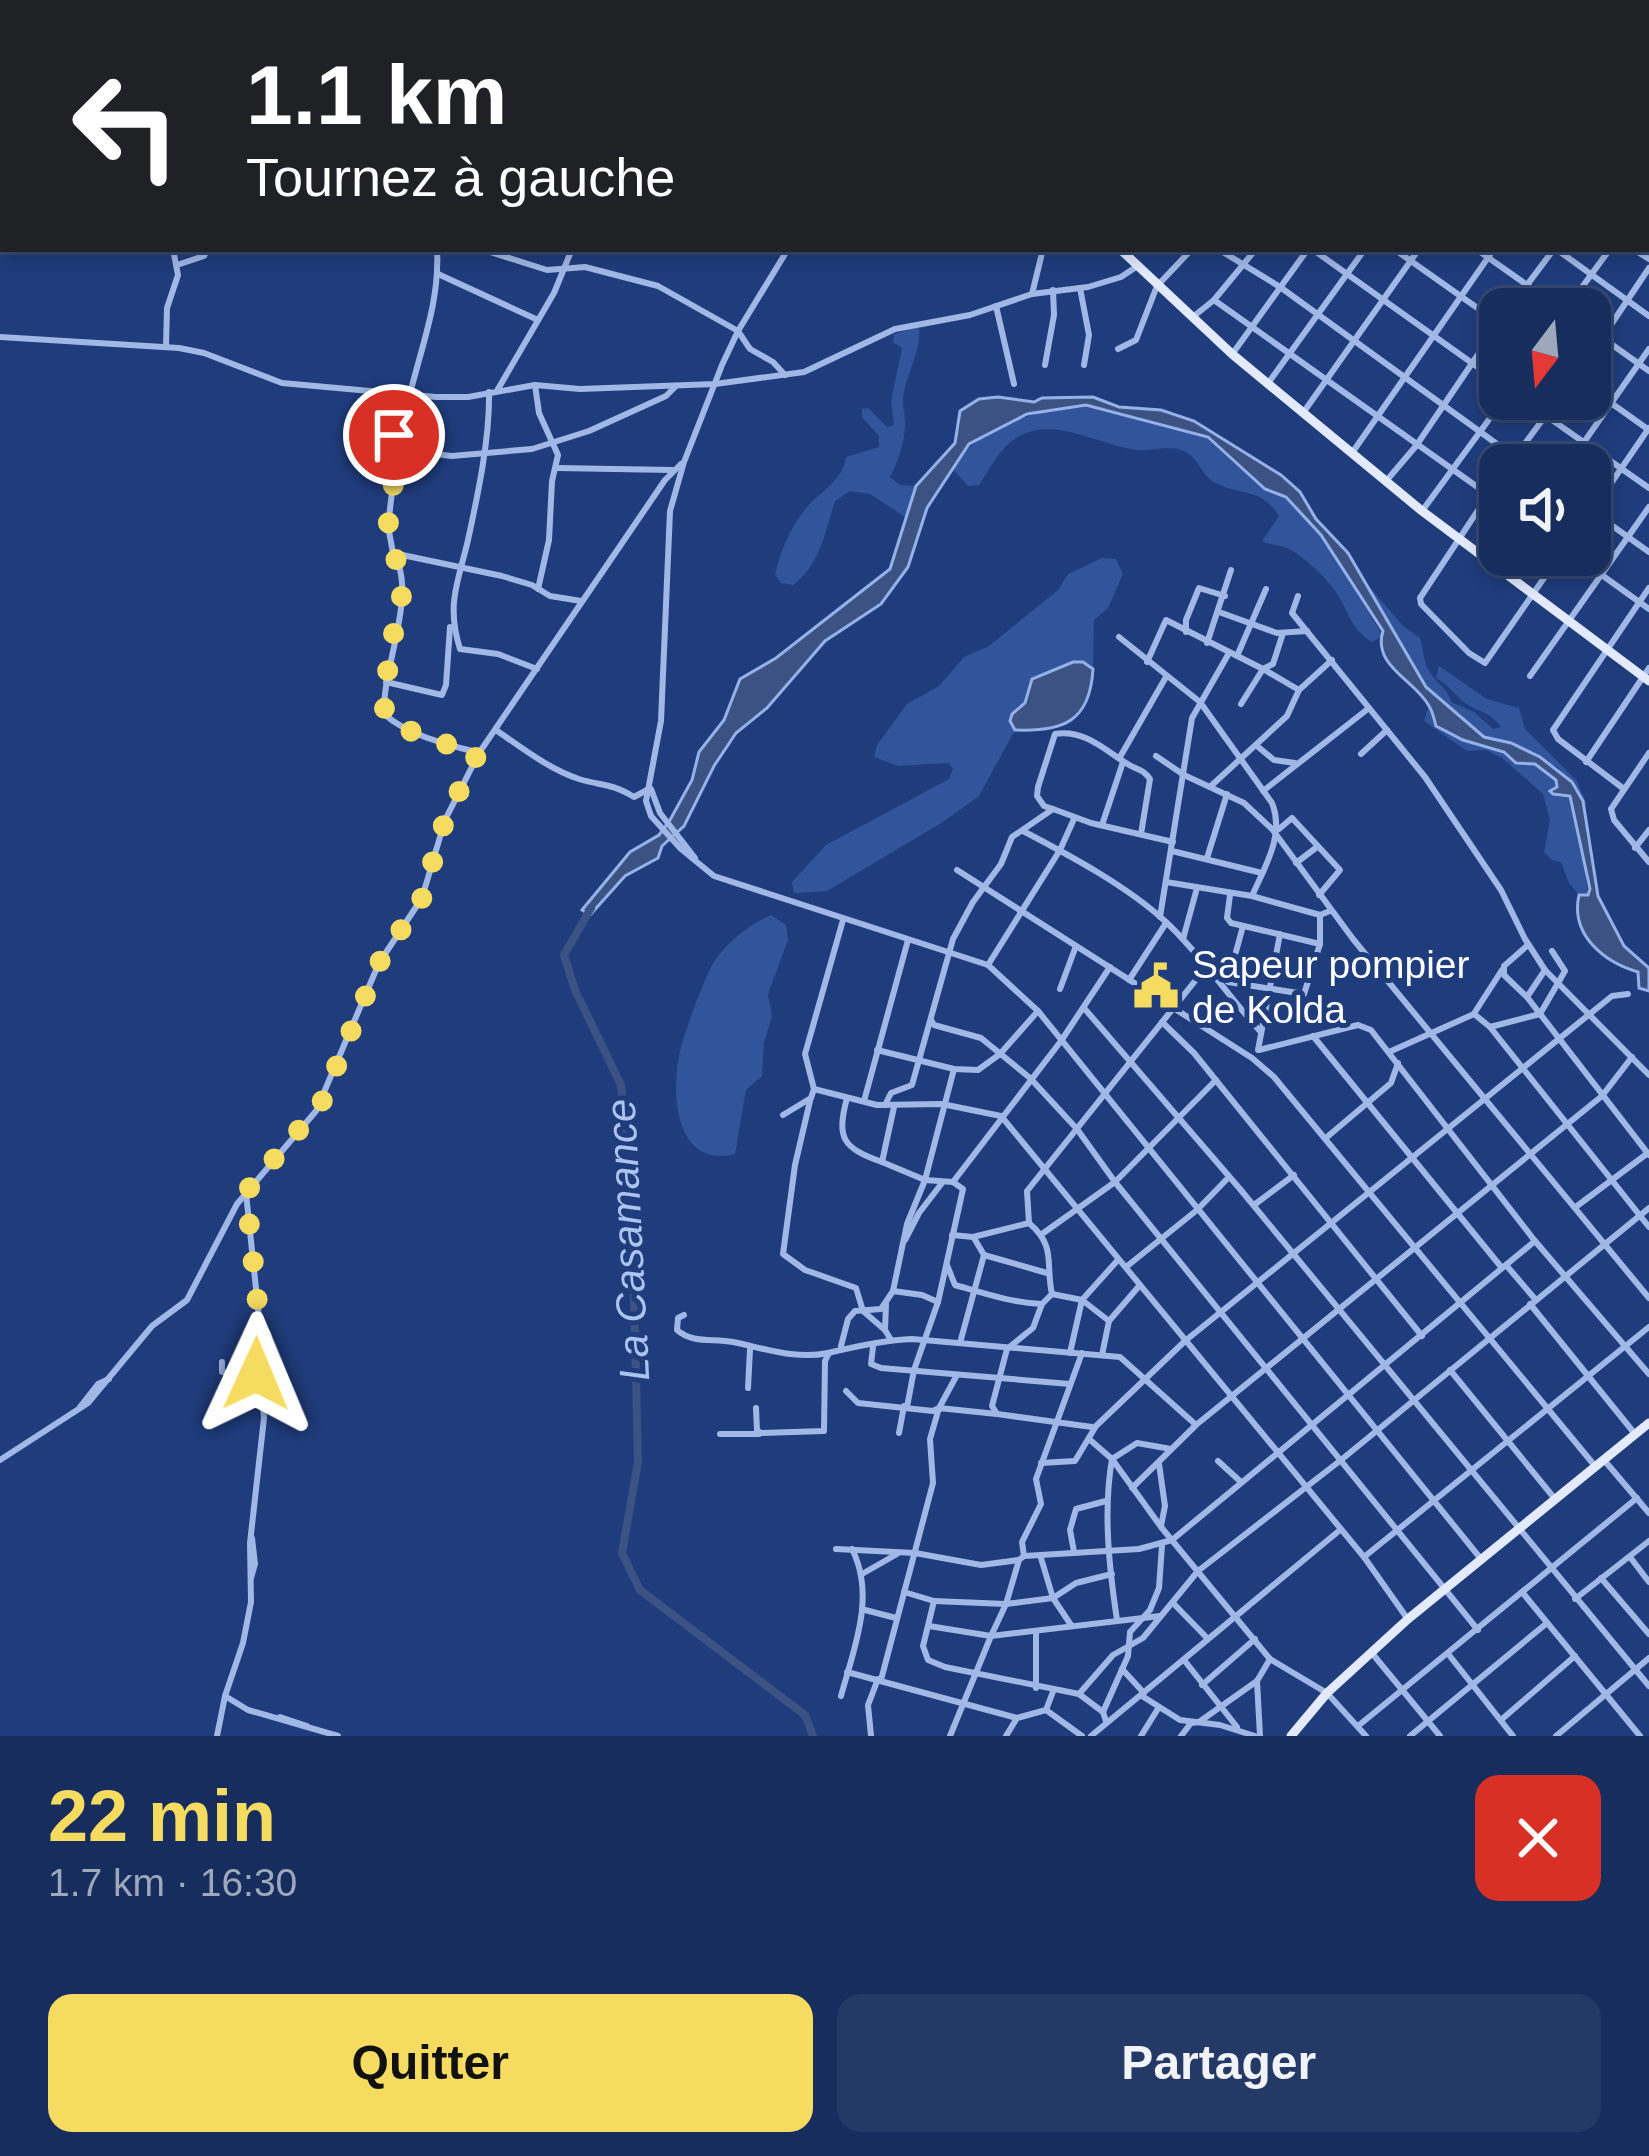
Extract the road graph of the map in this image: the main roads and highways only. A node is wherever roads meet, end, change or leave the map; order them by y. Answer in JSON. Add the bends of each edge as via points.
{"nodes":[{"id":1,"x":1123,"y":252,"type":"edge"},
{"id":2,"x":1647,"y":675,"type":"edge"},
{"id":3,"x":1641,"y":1429,"type":"edge"},
{"id":4,"x":1291,"y":1736,"type":"edge"}],
"edges":[{"from":1,"to":2,"type":"main road","via":[[1422,511]]},
{"from":3,"to":4,"type":"main road","via":[[1408,1619]]}]}
